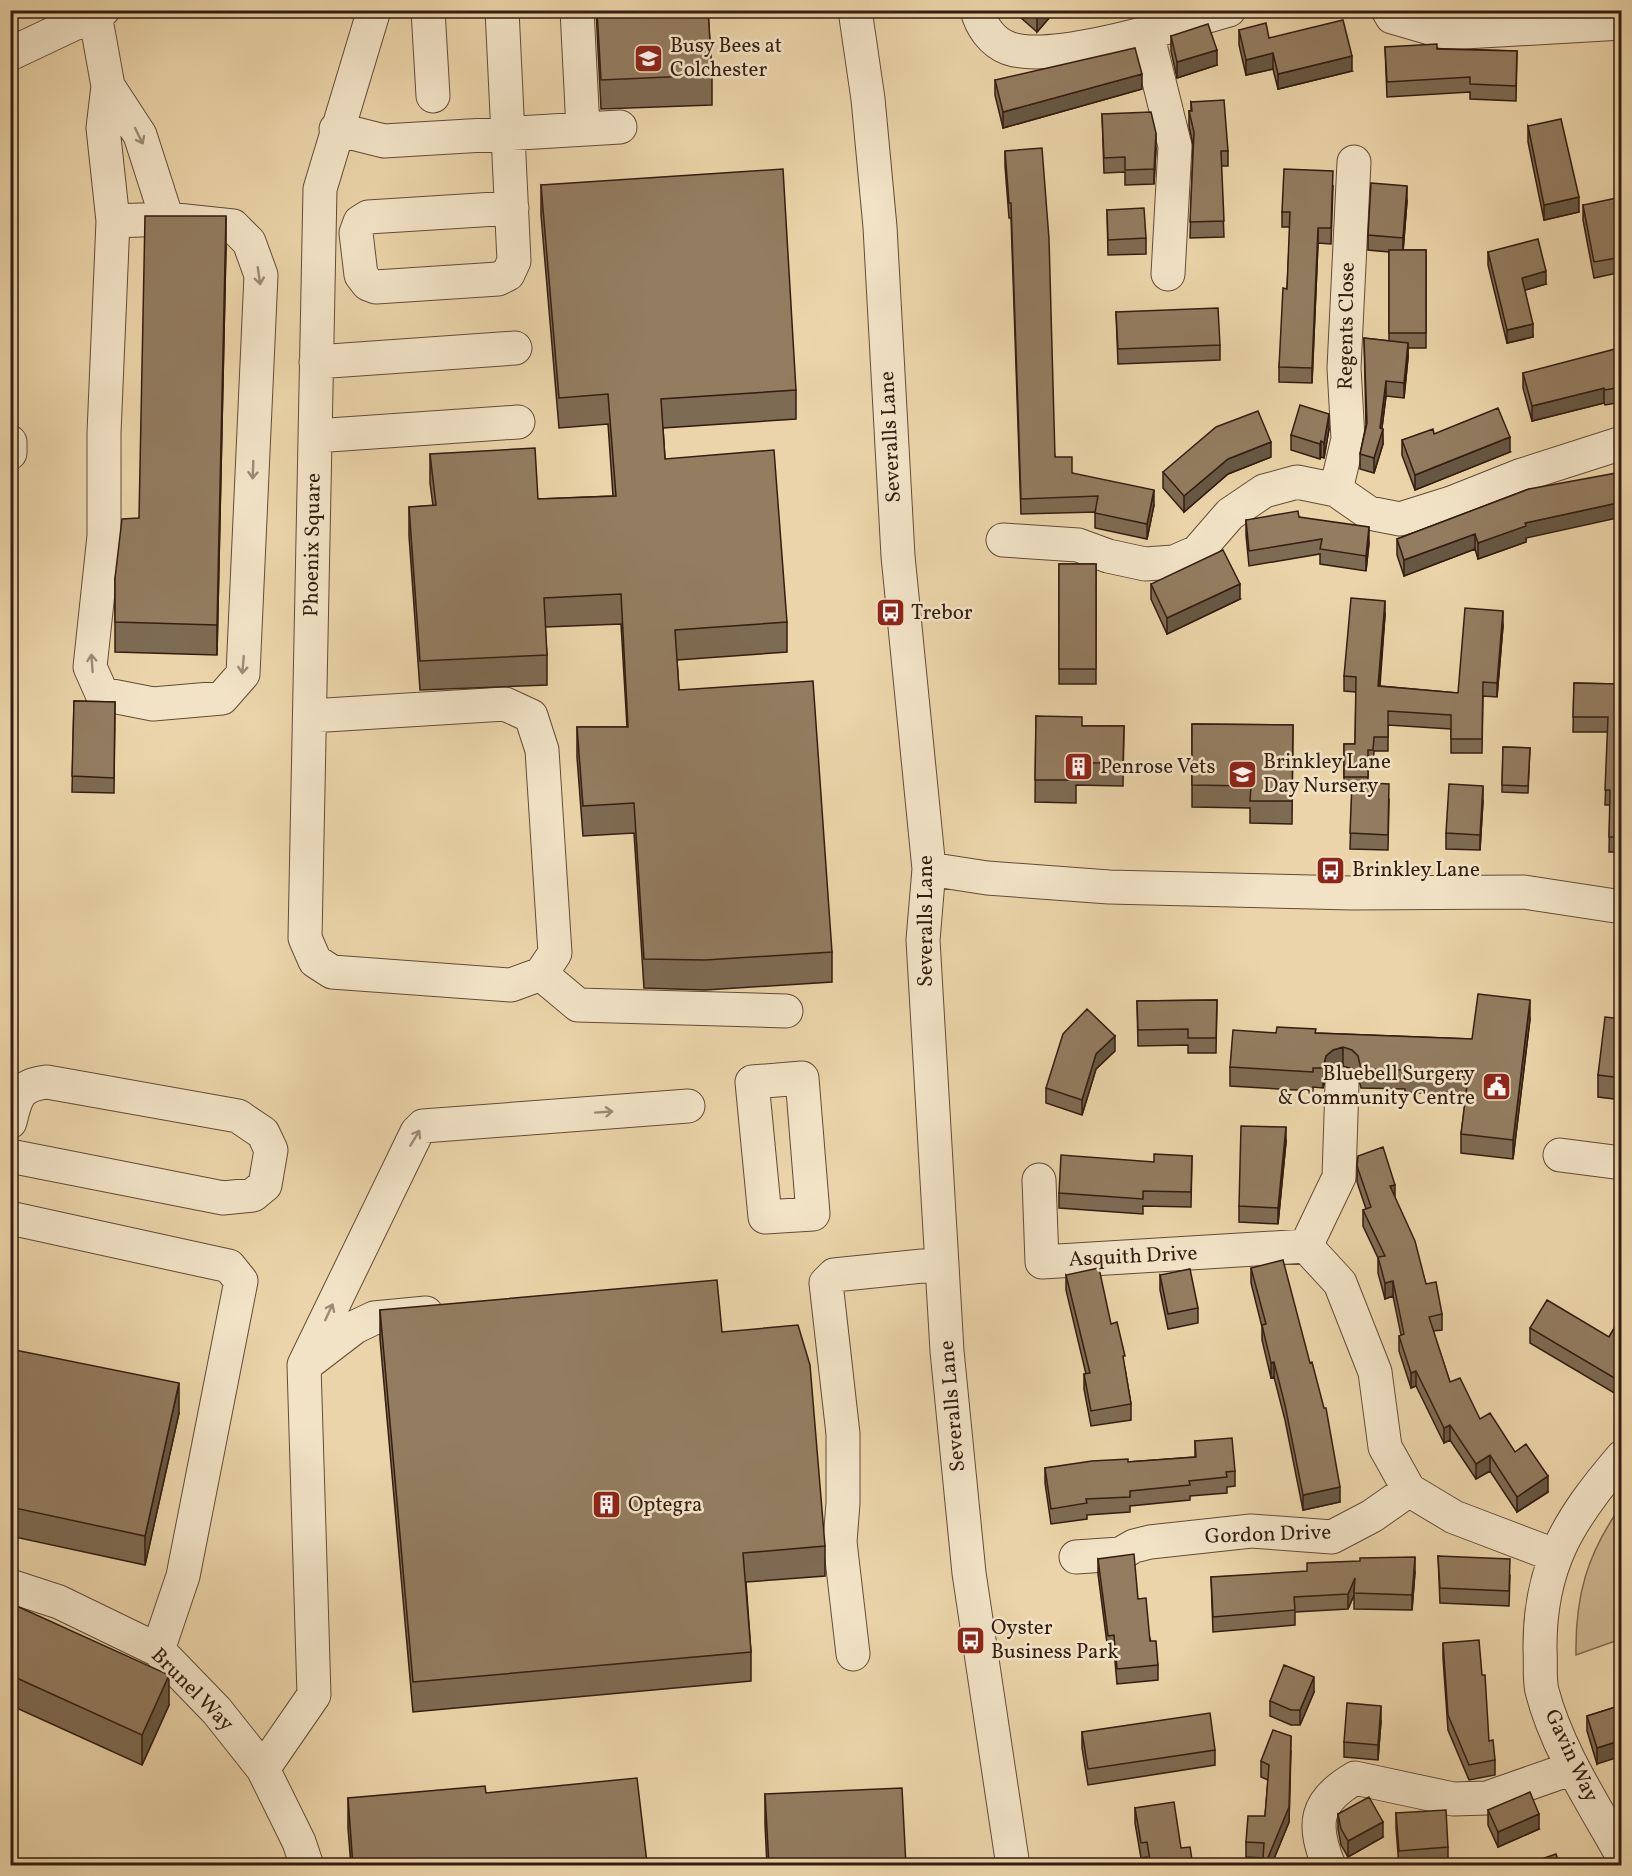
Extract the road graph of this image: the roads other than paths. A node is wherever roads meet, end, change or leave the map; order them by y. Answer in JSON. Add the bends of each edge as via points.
{"nodes":[{"id":1,"x":374,"y":10,"type":"edge"},
{"id":2,"x":428,"y":10,"type":"edge"},
{"id":3,"x":502,"y":10,"type":"edge"},
{"id":4,"x":577,"y":10,"type":"edge"},
{"id":5,"x":855,"y":10,"type":"edge"},
{"id":6,"x":977,"y":10,"type":"edge"},
{"id":7,"x":1229,"y":10,"type":"edge"},
{"id":8,"x":1388,"y":10,"type":"edge"},
{"id":9,"x":99,"y":12,"type":"edge"},
{"id":10,"x":1622,"y":23,"type":"edge"},
{"id":11,"x":1147,"y":33,"type":"junction"},
{"id":12,"x":10,"y":54,"type":"edge"},
{"id":13,"x":108,"y":86,"type":"junction"},
{"id":14,"x":433,"y":96,"type":"dead end"},
{"id":15,"x":620,"y":127,"type":"dead end"},
{"id":16,"x":336,"y":129,"type":"junction"},
{"id":17,"x":583,"y":129,"type":"junction"},
{"id":18,"x":509,"y":133,"type":"junction"},
{"id":19,"x":1354,"y":162,"type":"dead end"},
{"id":20,"x":512,"y":208,"type":"junction"},
{"id":21,"x":167,"y":219,"type":"junction"},
{"id":22,"x":113,"y":221,"type":"junction"},
{"id":23,"x":1168,"y":274,"type":"dead end"},
{"id":24,"x":515,"y":348,"type":"dead end"},
{"id":25,"x":316,"y":362,"type":"junction"},
{"id":26,"x":518,"y":422,"type":"dead end"},
{"id":27,"x":315,"y":436,"type":"junction"},
{"id":28,"x":10,"y":442,"type":"edge"},
{"id":29,"x":1622,"y":443,"type":"edge"},
{"id":30,"x":10,"y":453,"type":"edge"},
{"id":31,"x":1336,"y":490,"type":"junction"},
{"id":32,"x":1003,"y":540,"type":"dead end"},
{"id":33,"x":310,"y":716,"type":"junction"},
{"id":34,"x":929,"y":869,"type":"junction"},
{"id":35,"x":1622,"y":907,"type":"edge"},
{"id":36,"x":541,"y":974,"type":"junction"},
{"id":37,"x":786,"y":1011,"type":"dead end"},
{"id":38,"x":1342,"y":1085,"type":"dead end"},
{"id":39,"x":688,"y":1106,"type":"dead end"},
{"id":40,"x":10,"y":1122,"type":"edge"},
{"id":41,"x":1560,"y":1155,"type":"dead end"},
{"id":42,"x":10,"y":1156,"type":"edge"},
{"id":43,"x":1622,"y":1163,"type":"edge"},
{"id":44,"x":1039,"y":1180,"type":"dead end"},
{"id":45,"x":10,"y":1218,"type":"edge"},
{"id":46,"x":1306,"y":1246,"type":"junction"},
{"id":47,"x":942,"y":1264,"type":"junction"},
{"id":48,"x":454,"y":1311,"type":"edge"},
{"id":49,"x":304,"y":1365,"type":"junction"},
{"id":50,"x":1622,"y":1457,"type":"edge"},
{"id":51,"x":1409,"y":1490,"type":"junction"},
{"id":52,"x":1554,"y":1555,"type":"junction"},
{"id":53,"x":1076,"y":1557,"type":"dead end"},
{"id":54,"x":10,"y":1586,"type":"edge"},
{"id":55,"x":158,"y":1650,"type":"junction"},
{"id":56,"x":853,"y":1654,"type":"dead end"},
{"id":57,"x":1573,"y":1768,"type":"junction"},
{"id":58,"x":263,"y":1769,"type":"junction"},
{"id":59,"x":1622,"y":1855,"type":"edge"},
{"id":60,"x":307,"y":1866,"type":"edge"},
{"id":61,"x":1013,"y":1866,"type":"edge"},
{"id":62,"x":1329,"y":1866,"type":"edge"}],
"edges":[{"from":1,"to":16,"type":"street","name":"Phoenix Square"},
{"from":2,"to":14,"type":"street"},
{"from":3,"to":18,"type":"street"},
{"from":4,"to":17,"type":"street"},
{"from":5,"to":34,"type":"street","name":"Severalls Lane","via":[[880,227],[898,556]]},
{"from":6,"to":11,"type":"street","via":[[981,27],[1007,48],[1050,53]]},
{"from":7,"to":11,"type":"street"},
{"from":8,"to":10,"type":"street","via":[[1392,17],[1447,33]]},
{"from":9,"to":12,"type":"street"},
{"from":9,"to":13,"type":"street"},
{"from":11,"to":23,"type":"street","via":[[1175,146]]},
{"from":13,"to":21,"type":"street","one_way":true,"via":[[140,135]]},
{"from":13,"to":22,"type":"street","via":[[103,128]]},
{"from":15,"to":17,"type":"street"},
{"from":16,"to":18,"type":"street","via":[[384,141]]},
{"from":16,"to":25,"type":"street","name":"Phoenix Square","via":[[320,189]]},
{"from":17,"to":18,"type":"street"},
{"from":18,"to":20,"type":"street"},
{"from":19,"to":31,"type":"street","name":"Regents Close","via":[[1344,368],[1348,439]]},
{"from":20,"to":20,"type":"street","via":[[514,261],[508,274],[498,279],[376,287],[361,275],[356,233],[360,222],[368,217]]},
{"from":21,"to":22,"type":"street"},
{"from":21,"to":22,"type":"street","one_way":true,"via":[[233,226],[249,242],[261,275],[243,674],[222,698],[153,704],[102,694],[90,667],[104,536]]},
{"from":24,"to":25,"type":"street"},
{"from":25,"to":27,"type":"street","name":"Phoenix Square"},
{"from":26,"to":27,"type":"street"},
{"from":27,"to":33,"type":"street","name":"Phoenix Square"},
{"from":28,"to":30,"type":"street"},
{"from":29,"to":31,"type":"street","via":[[1400,519],[1369,513]]},
{"from":31,"to":32,"type":"street","via":[[1297,482],[1264,491],[1230,514],[1197,552],[1174,562],[1145,564],[1078,545]]},
{"from":33,"to":36,"type":"street","name":"Phoenix Square","via":[[304,938],[315,961],[332,972],[511,985]]},
{"from":33,"to":36,"type":"street","via":[[505,704],[531,716],[542,750],[555,953]]},
{"from":34,"to":35,"type":"street","via":[[987,878],[1108,887],[1352,893],[1524,892]]},
{"from":34,"to":47,"type":"street","name":"Severalls Lane","via":[[923,940]]},
{"from":36,"to":37,"type":"street","via":[[578,1005]]},
{"from":38,"to":46,"type":"street","via":[[1339,1177]]},
{"from":49,"to":39,"type":"street","one_way":true,"via":[[423,1126]]},
{"from":40,"to":42,"type":"street","via":[[15,1099],[29,1084],[47,1082],[238,1116],[263,1133],[272,1150],[265,1185],[253,1195],[223,1198]]},
{"from":41,"to":43,"type":"street"},
{"from":44,"to":46,"type":"street","name":"Asquith Drive","via":[[1042,1262]]},
{"from":45,"to":55,"type":"street","via":[[229,1266],[241,1281],[183,1576]]},
{"from":46,"to":51,"type":"street","via":[[1340,1282],[1375,1372],[1385,1447]]},
{"from":47,"to":56,"type":"street","via":[[834,1275],[826,1283],[843,1434],[840,1542]]},
{"from":47,"to":61,"type":"street","name":"Severalls Lane","via":[[969,1573]]},
{"from":48,"to":49,"type":"street","via":[[374,1318]]},
{"from":49,"to":58,"type":"street","via":[[314,1695]]},
{"from":50,"to":52,"type":"street","name":"Gavin Way","via":[[1580,1512]]},
{"from":51,"to":52,"type":"street","via":[[1454,1517]]},
{"from":51,"to":53,"type":"street","name":"Gordon Drive","via":[[1332,1538],[1251,1532],[1150,1542],[1120,1554]]},
{"from":52,"to":57,"type":"street","name":"Gavin Way","via":[[1540,1633],[1541,1688]]},
{"from":54,"to":55,"type":"street","name":"Brunel Way","via":[[58,1602]]},
{"from":55,"to":58,"type":"street","name":"Brunel Way","via":[[217,1711]]},
{"from":57,"to":59,"type":"street","name":"Gavin Way"},
{"from":57,"to":62,"type":"street","via":[[1487,1798],[1453,1799],[1355,1778],[1335,1789],[1321,1810],[1318,1839]]},
{"from":58,"to":60,"type":"street","name":"Brunel Way"}]}
